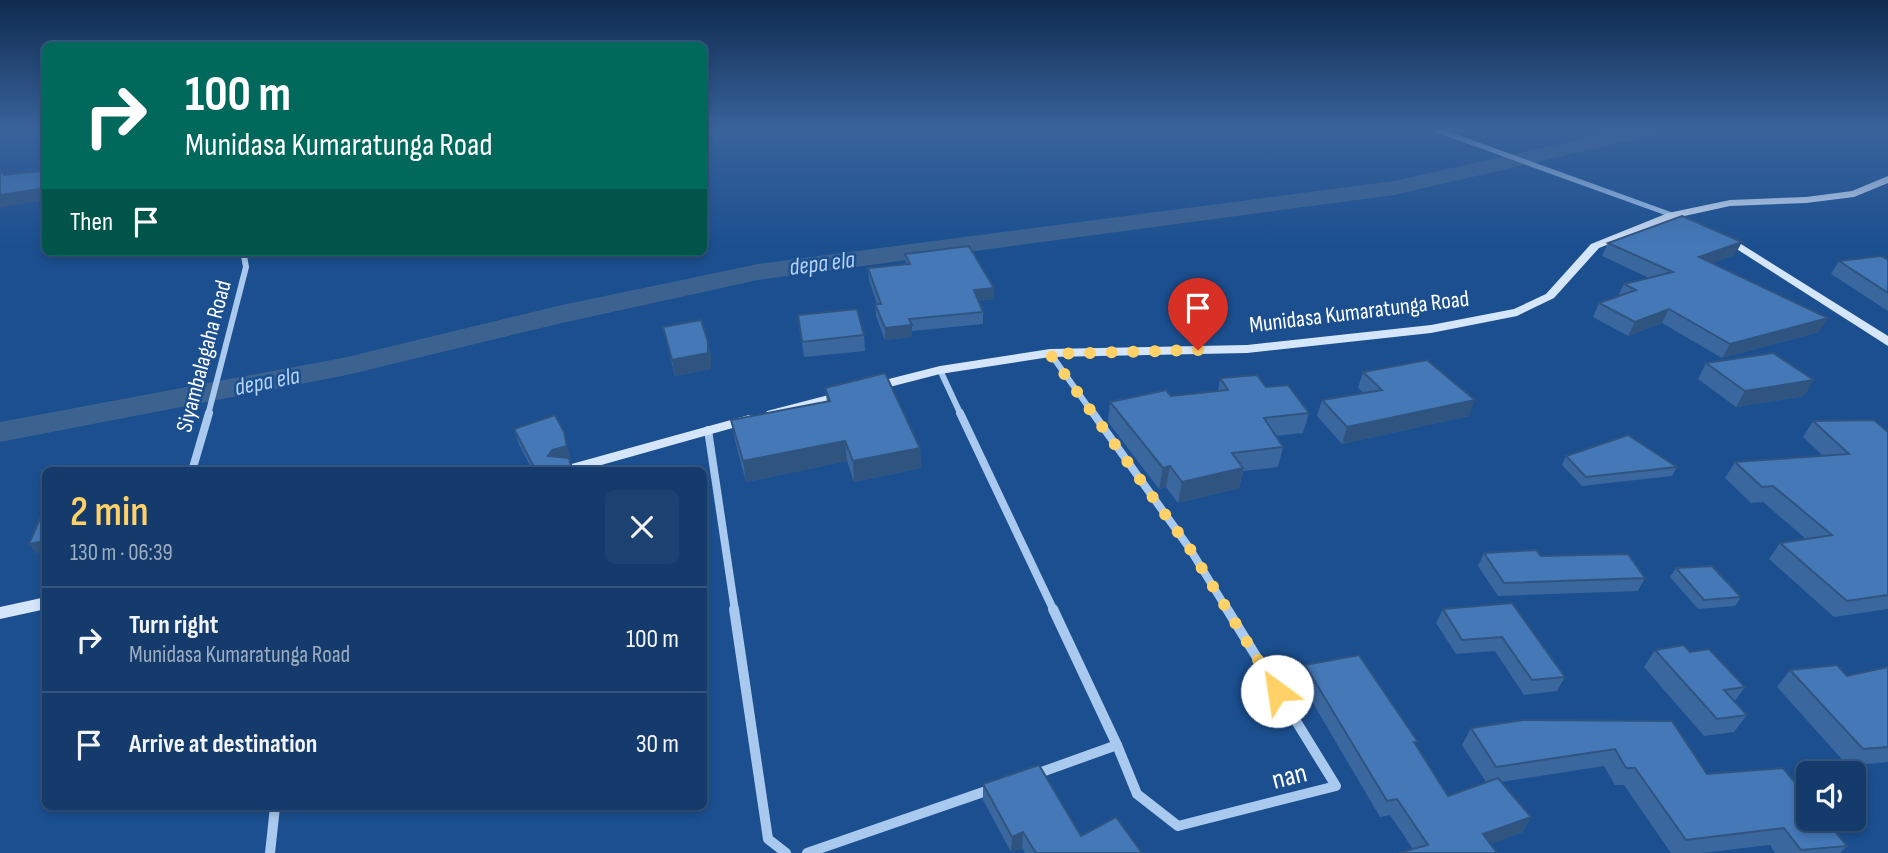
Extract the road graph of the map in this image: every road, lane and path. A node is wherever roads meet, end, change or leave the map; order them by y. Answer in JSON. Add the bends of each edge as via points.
{"nodes":[{"id":1,"x":1551,"y":170,"type":"edge"},
{"id":2,"x":1888,"y":179,"type":"edge"},
{"id":3,"x":1672,"y":215,"type":"junction"},
{"id":4,"x":1697,"y":224,"type":"edge"},
{"id":5,"x":1717,"y":233,"type":"edge"},
{"id":6,"x":244,"y":256,"type":"edge"},
{"id":7,"x":1888,"y":342,"type":"edge"},
{"id":8,"x":1050,"y":354,"type":"junction"},
{"id":9,"x":940,"y":370,"type":"junction"},
{"id":10,"x":708,"y":430,"type":"junction"},
{"id":11,"x":193,"y":467,"type":"edge"},
{"id":12,"x":576,"y":467,"type":"edge"},
{"id":13,"x":42,"y":604,"type":"edge"},
{"id":14,"x":0,"y":613,"type":"edge"},
{"id":15,"x":1117,"y":745,"type":"junction"},
{"id":16,"x":1031,"y":776,"type":"edge"},
{"id":17,"x":1005,"y":785,"type":"edge"},
{"id":18,"x":275,"y":810,"type":"edge"},
{"id":19,"x":270,"y":853,"type":"edge"},
{"id":20,"x":786,"y":853,"type":"edge"},
{"id":21,"x":807,"y":853,"type":"edge"}],
"edges":[{"from":1,"to":3,"type":"street"},
{"from":2,"to":3,"type":"street","name":"Munidasa Kumaratunga Road","via":[[1854,194],[1730,203]]},
{"from":3,"to":4,"type":"street"},
{"from":3,"to":8,"type":"street","name":"Munidasa Kumaratunga Road","via":[[1595,246],[1550,296],[1517,312],[1430,329],[1247,349]]},
{"from":5,"to":7,"type":"street"},
{"from":6,"to":11,"type":"street","name":"Siyambalagaha Road","via":[[247,267]]},
{"from":8,"to":9,"type":"street","name":"Munidasa Kumaratunga Road"},
{"from":8,"to":15,"type":"street","name":"nan","via":[[1190,549],[1336,786],[1178,826],[1137,794]]},
{"from":9,"to":10,"type":"street","name":"Munidasa Kumaratunga Road"},
{"from":9,"to":15,"type":"street"},
{"from":10,"to":12,"type":"street","name":"Munidasa Kumaratunga Road"},
{"from":10,"to":20,"type":"street","via":[[768,839]]},
{"from":13,"to":14,"type":"street"},
{"from":15,"to":16,"type":"street"},
{"from":17,"to":21,"type":"street"},
{"from":18,"to":19,"type":"street"}]}
